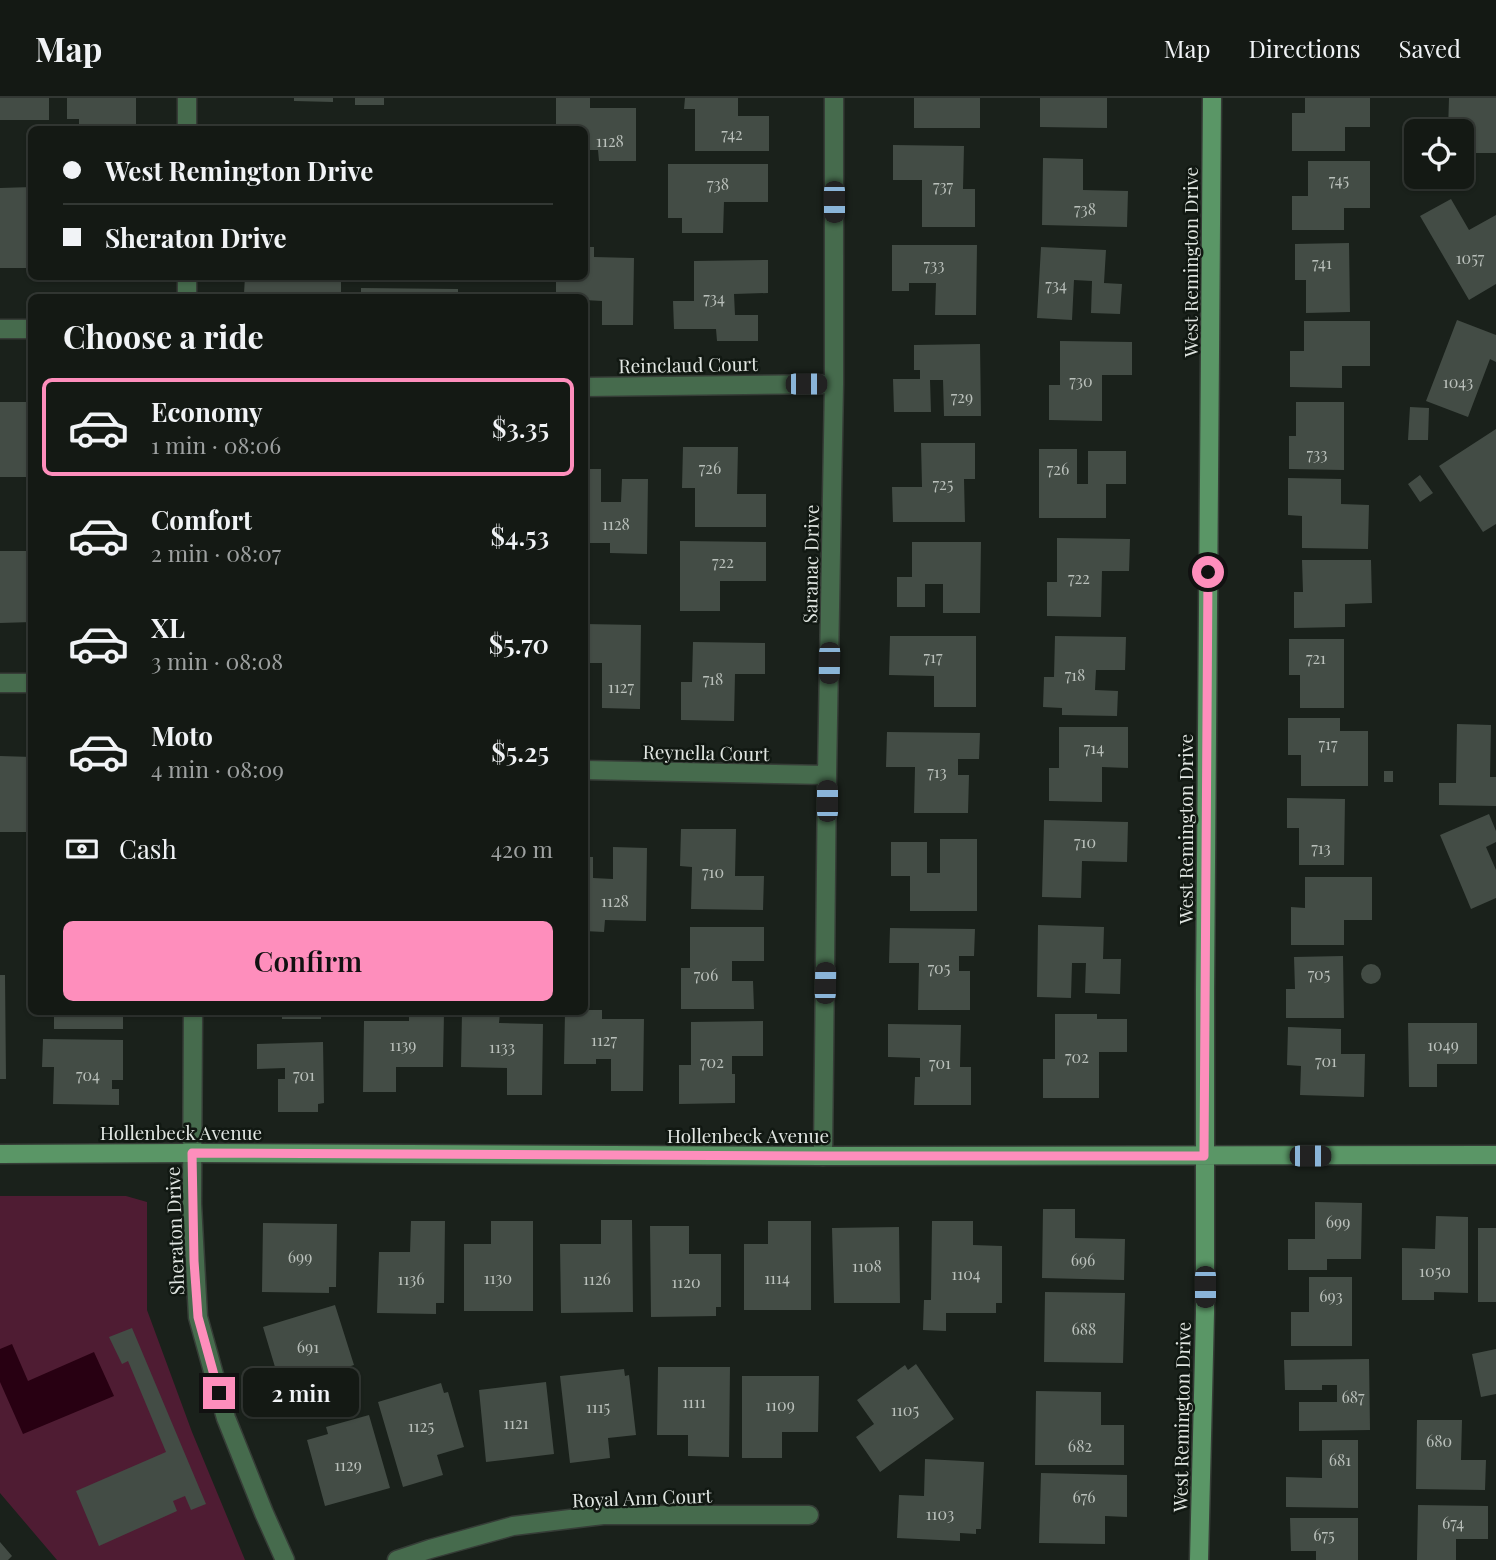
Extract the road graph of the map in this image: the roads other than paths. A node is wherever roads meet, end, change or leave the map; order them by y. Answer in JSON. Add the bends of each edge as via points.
{"nodes":[{"id":1,"x":187,"y":98,"type":"edge"},
{"id":2,"x":834,"y":98,"type":"edge"},
{"id":3,"x":1212,"y":98,"type":"edge"},
{"id":4,"x":187,"y":126,"type":"edge"},
{"id":5,"x":0,"y":329,"type":"edge"},
{"id":6,"x":28,"y":329,"type":"edge"},
{"id":7,"x":834,"y":384,"type":"junction"},
{"id":8,"x":588,"y":387,"type":"edge"},
{"id":9,"x":0,"y":683,"type":"edge"},
{"id":10,"x":28,"y":683,"type":"edge"},
{"id":11,"x":588,"y":770,"type":"edge"},
{"id":12,"x":827,"y":775,"type":"junction"},
{"id":13,"x":193,"y":1015,"type":"edge"},
{"id":14,"x":192,"y":1153,"type":"junction"},
{"id":15,"x":0,"y":1154,"type":"edge"},
{"id":16,"x":1496,"y":1155,"type":"edge"},
{"id":17,"x":823,"y":1156,"type":"junction"},
{"id":18,"x":1204,"y":1156,"type":"junction"},
{"id":19,"x":809,"y":1515,"type":"dead end"},
{"id":20,"x":285,"y":1560,"type":"edge"},
{"id":21,"x":397,"y":1560,"type":"edge"},
{"id":22,"x":1199,"y":1560,"type":"edge"}],
"edges":[{"from":1,"to":4,"type":"street"},
{"from":2,"to":7,"type":"street","name":"Saranac Drive"},
{"from":3,"to":18,"type":"street","name":"West Remington Drive"},
{"from":5,"to":6,"type":"street"},
{"from":7,"to":8,"type":"street","name":"Reinclaud Court"},
{"from":7,"to":12,"type":"street","name":"Saranac Drive"},
{"from":9,"to":10,"type":"street"},
{"from":11,"to":12,"type":"street","name":"Reynella Court"},
{"from":12,"to":17,"type":"street","name":"Saranac Drive"},
{"from":13,"to":14,"type":"street","name":"Sheraton Drive"},
{"from":14,"to":15,"type":"street","name":"Hollenbeck Avenue"},
{"from":14,"to":17,"type":"street","name":"Hollenbeck Avenue"},
{"from":14,"to":20,"type":"street","name":"Sheraton Drive","via":[[198,1317],[226,1418]]},
{"from":16,"to":18,"type":"street","name":"Hollenbeck Avenue"},
{"from":17,"to":18,"type":"street","name":"Hollenbeck Avenue"},
{"from":18,"to":22,"type":"street","name":"West Remington Drive"},
{"from":19,"to":21,"type":"street","name":"Royal Ann Court","via":[[603,1515],[513,1526]]}]}
